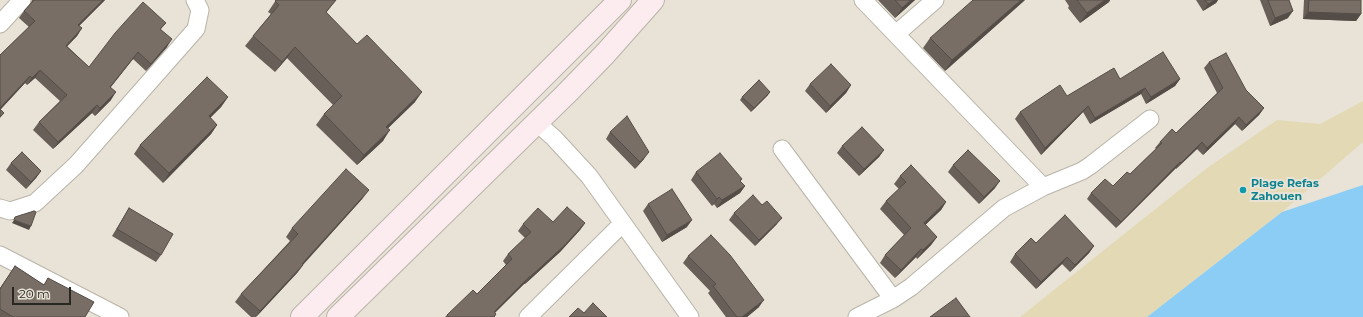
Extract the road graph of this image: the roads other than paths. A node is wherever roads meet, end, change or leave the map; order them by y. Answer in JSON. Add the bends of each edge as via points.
{"nodes":[{"id":1,"x":22,"y":0,"type":"edge"},
{"id":2,"x":196,"y":0,"type":"edge"},
{"id":3,"x":620,"y":0,"type":"edge"},
{"id":4,"x":653,"y":0,"type":"edge"},
{"id":5,"x":863,"y":0,"type":"edge"},
{"id":6,"x":935,"y":0,"type":"edge"},
{"id":7,"x":0,"y":24,"type":"edge"},
{"id":8,"x":896,"y":34,"type":"junction"},
{"id":9,"x":1150,"y":119,"type":"dead end"},
{"id":10,"x":537,"y":123,"type":"junction"},
{"id":11,"x":782,"y":149,"type":"dead end"},
{"id":12,"x":1043,"y":187,"type":"junction"},
{"id":13,"x":0,"y":208,"type":"edge"},
{"id":14,"x":622,"y":224,"type":"junction"},
{"id":15,"x":0,"y":255,"type":"edge"},
{"id":16,"x":893,"y":300,"type":"junction"},
{"id":17,"x":120,"y":317,"type":"edge"},
{"id":18,"x":302,"y":317,"type":"edge"},
{"id":19,"x":338,"y":317,"type":"edge"},
{"id":20,"x":528,"y":317,"type":"edge"},
{"id":21,"x":690,"y":317,"type":"edge"},
{"id":22,"x":857,"y":317,"type":"edge"}],
"edges":[{"from":1,"to":7,"type":"street"},
{"from":2,"to":13,"type":"street","via":[[200,10],[196,29],[76,165],[35,203],[10,211]]},
{"from":3,"to":18,"type":"main road"},
{"from":4,"to":10,"type":"main road","via":[[605,54]]},
{"from":5,"to":8,"type":"street"},
{"from":6,"to":8,"type":"street"},
{"from":8,"to":12,"type":"street"},
{"from":9,"to":12,"type":"street","via":[[1082,171]]},
{"from":10,"to":14,"type":"street","via":[[589,176]]},
{"from":10,"to":19,"type":"main road"},
{"from":11,"to":16,"type":"street"},
{"from":12,"to":16,"type":"street","via":[[1004,208],[911,288]]},
{"from":14,"to":20,"type":"street"},
{"from":14,"to":21,"type":"street"},
{"from":15,"to":17,"type":"street"},
{"from":16,"to":22,"type":"street"}]}
